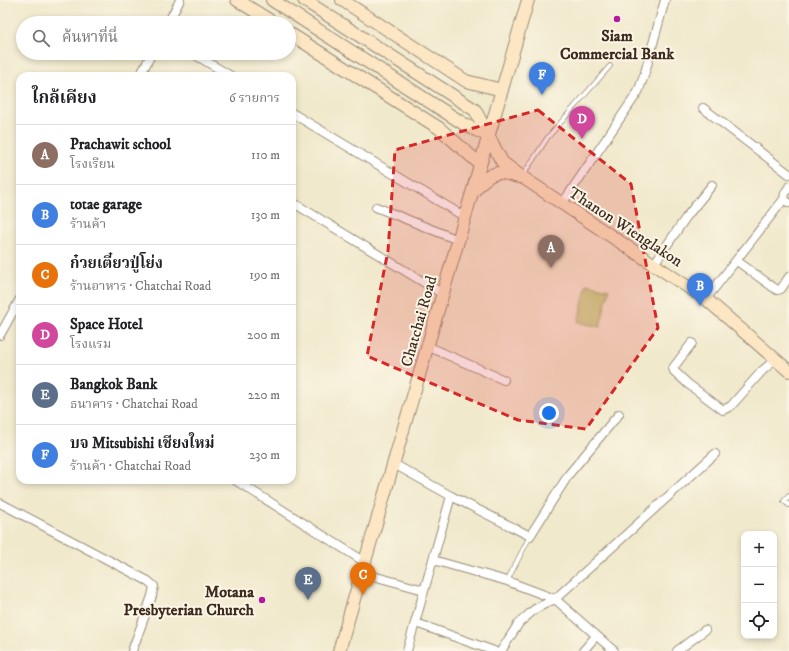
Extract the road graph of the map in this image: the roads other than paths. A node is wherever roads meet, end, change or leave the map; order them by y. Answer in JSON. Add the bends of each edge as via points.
{"nodes":[{"id":1,"x":180,"y":0,"type":"edge"},
{"id":2,"x":238,"y":0,"type":"edge"},
{"id":3,"x":272,"y":0,"type":"edge"},
{"id":4,"x":304,"y":0,"type":"edge"},
{"id":5,"x":342,"y":0,"type":"edge"},
{"id":6,"x":528,"y":0,"type":"edge"},
{"id":7,"x":665,"y":0,"type":"edge"},
{"id":8,"x":172,"y":16,"type":"edge"},
{"id":9,"x":263,"y":16,"type":"edge"},
{"id":10,"x":296,"y":37,"type":"edge"},
{"id":11,"x":148,"y":60,"type":"edge"},
{"id":12,"x":204,"y":60,"type":"edge"},
{"id":13,"x":610,"y":66,"type":"dead end"},
{"id":14,"x":142,"y":72,"type":"edge"},
{"id":15,"x":224,"y":72,"type":"edge"},
{"id":16,"x":502,"y":90,"type":"junction"},
{"id":17,"x":703,"y":108,"type":"dead end"},
{"id":18,"x":296,"y":115,"type":"edge"},
{"id":19,"x":489,"y":136,"type":"junction"},
{"id":20,"x":480,"y":164,"type":"junction"},
{"id":21,"x":789,"y":174,"type":"edge"},
{"id":22,"x":522,"y":177,"type":"junction"},
{"id":23,"x":712,"y":185,"type":"dead end"},
{"id":24,"x":789,"y":186,"type":"edge"},
{"id":25,"x":472,"y":193,"type":"junction"},
{"id":26,"x":787,"y":201,"type":"edge"},
{"id":27,"x":296,"y":204,"type":"edge"},
{"id":28,"x":562,"y":204,"type":"junction"},
{"id":29,"x":376,"y":206,"type":"dead end"},
{"id":30,"x":465,"y":217,"type":"junction"},
{"id":31,"x":458,"y":240,"type":"junction"},
{"id":32,"x":737,"y":261,"type":"junction"},
{"id":33,"x":654,"y":264,"type":"junction"},
{"id":34,"x":789,"y":277,"type":"edge"},
{"id":35,"x":443,"y":294,"type":"junction"},
{"id":36,"x":706,"y":299,"type":"junction"},
{"id":37,"x":16,"y":306,"type":"edge"},
{"id":38,"x":0,"y":335,"type":"edge"},
{"id":39,"x":692,"y":343,"type":"dead end"},
{"id":40,"x":428,"y":346,"type":"junction"},
{"id":41,"x":776,"y":359,"type":"junction"},
{"id":42,"x":789,"y":371,"type":"edge"},
{"id":43,"x":504,"y":380,"type":"dead end"},
{"id":44,"x":619,"y":414,"type":"dead end"},
{"id":45,"x":715,"y":454,"type":"dead end"},
{"id":46,"x":394,"y":464,"type":"junction"},
{"id":47,"x":241,"y":484,"type":"edge"},
{"id":48,"x":451,"y":496,"type":"junction"},
{"id":49,"x":789,"y":496,"type":"edge"},
{"id":50,"x":0,"y":503,"type":"edge"},
{"id":51,"x":789,"y":505,"type":"edge"},
{"id":52,"x":530,"y":536,"type":"junction"},
{"id":53,"x":433,"y":560,"type":"junction"},
{"id":54,"x":363,"y":568,"type":"junction"},
{"id":55,"x":507,"y":582,"type":"junction"},
{"id":56,"x":424,"y":590,"type":"junction"},
{"id":57,"x":555,"y":599,"type":"junction"},
{"id":58,"x":416,"y":623,"type":"junction"},
{"id":59,"x":705,"y":630,"type":"dead end"},
{"id":60,"x":596,"y":636,"type":"junction"},
{"id":61,"x":132,"y":651,"type":"edge"},
{"id":62,"x":340,"y":651,"type":"edge"},
{"id":63,"x":407,"y":651,"type":"edge"},
{"id":64,"x":494,"y":651,"type":"edge"},
{"id":65,"x":501,"y":651,"type":"edge"},
{"id":66,"x":582,"y":651,"type":"edge"},
{"id":67,"x":614,"y":651,"type":"edge"},
{"id":68,"x":676,"y":651,"type":"edge"}],
"edges":[{"from":1,"to":8,"type":"street"},
{"from":2,"to":9,"type":"main road"},
{"from":3,"to":19,"type":"main road","via":[[467,126]]},
{"from":4,"to":19,"type":"main road","name":"Thanon Wienglakon","via":[[475,110]]},
{"from":5,"to":16,"type":"main road","via":[[466,81]]},
{"from":6,"to":16,"type":"main road","name":"Chatchai Road"},
{"from":7,"to":28,"type":"street","via":[[638,92]]},
{"from":10,"to":20,"type":"main road","via":[[439,128]]},
{"from":11,"to":14,"type":"street"},
{"from":12,"to":15,"type":"street"},
{"from":13,"to":22,"type":"lane","via":[[548,137]]},
{"from":16,"to":19,"type":"main road","name":"Chatchai Road"},
{"from":17,"to":21,"type":"street"},
{"from":18,"to":30,"type":"street"},
{"from":19,"to":20,"type":"main road","name":"Chatchai Road"},
{"from":19,"to":22,"type":"main road","name":"Thanon Wienglakon","via":[[502,162]]},
{"from":20,"to":25,"type":"main road","name":"Chatchai Road"},
{"from":22,"to":25,"type":"main road","via":[[499,173],[480,183]]},
{"from":22,"to":28,"type":"main road","name":"Thanon Wienglakon"},
{"from":23,"to":33,"type":"street"},
{"from":24,"to":26,"type":"street","via":[[785,193]]},
{"from":25,"to":30,"type":"main road","name":"Chatchai Road"},
{"from":26,"to":32,"type":"street"},
{"from":27,"to":35,"type":"street"},
{"from":28,"to":33,"type":"main road","name":"Thanon Wienglakon"},
{"from":29,"to":31,"type":"street"},
{"from":30,"to":31,"type":"main road","name":"Chatchai Road"},
{"from":31,"to":35,"type":"main road","name":"Chatchai Road"},
{"from":32,"to":34,"type":"street","via":[[777,290],[781,289]]},
{"from":32,"to":36,"type":"street"},
{"from":33,"to":36,"type":"main road","name":"Thanon Wienglakon"},
{"from":35,"to":40,"type":"main road","name":"Chatchai Road"},
{"from":36,"to":41,"type":"main road","name":"Thanon Wienglakon"},
{"from":37,"to":38,"type":"street"},
{"from":39,"to":41,"type":"street","via":[[674,371],[723,410],[731,406]]},
{"from":40,"to":43,"type":"street"},
{"from":40,"to":46,"type":"main road","name":"Chatchai Road"},
{"from":41,"to":42,"type":"main road","name":"Thanon Wienglakon"},
{"from":44,"to":52,"type":"street","via":[[570,474]]},
{"from":45,"to":57,"type":"street"},
{"from":46,"to":48,"type":"street"},
{"from":46,"to":54,"type":"main road","name":"Chatchai Road"},
{"from":47,"to":54,"type":"street"},
{"from":48,"to":52,"type":"street"},
{"from":48,"to":53,"type":"street"},
{"from":49,"to":51,"type":"lane","via":[[784,502]]},
{"from":50,"to":61,"type":"street","via":[[154,586]]},
{"from":52,"to":55,"type":"lane"},
{"from":53,"to":55,"type":"street"},
{"from":53,"to":56,"type":"street"},
{"from":54,"to":56,"type":"street"},
{"from":54,"to":62,"type":"main road","name":"Chatchai Road"},
{"from":55,"to":57,"type":"street"},
{"from":56,"to":58,"type":"street"},
{"from":57,"to":60,"type":"street"},
{"from":57,"to":65,"type":"street","via":[[535,609],[520,623]]},
{"from":58,"to":63,"type":"street"},
{"from":58,"to":64,"type":"street"},
{"from":59,"to":68,"type":"street"},
{"from":60,"to":66,"type":"street"},
{"from":60,"to":67,"type":"street"}]}
